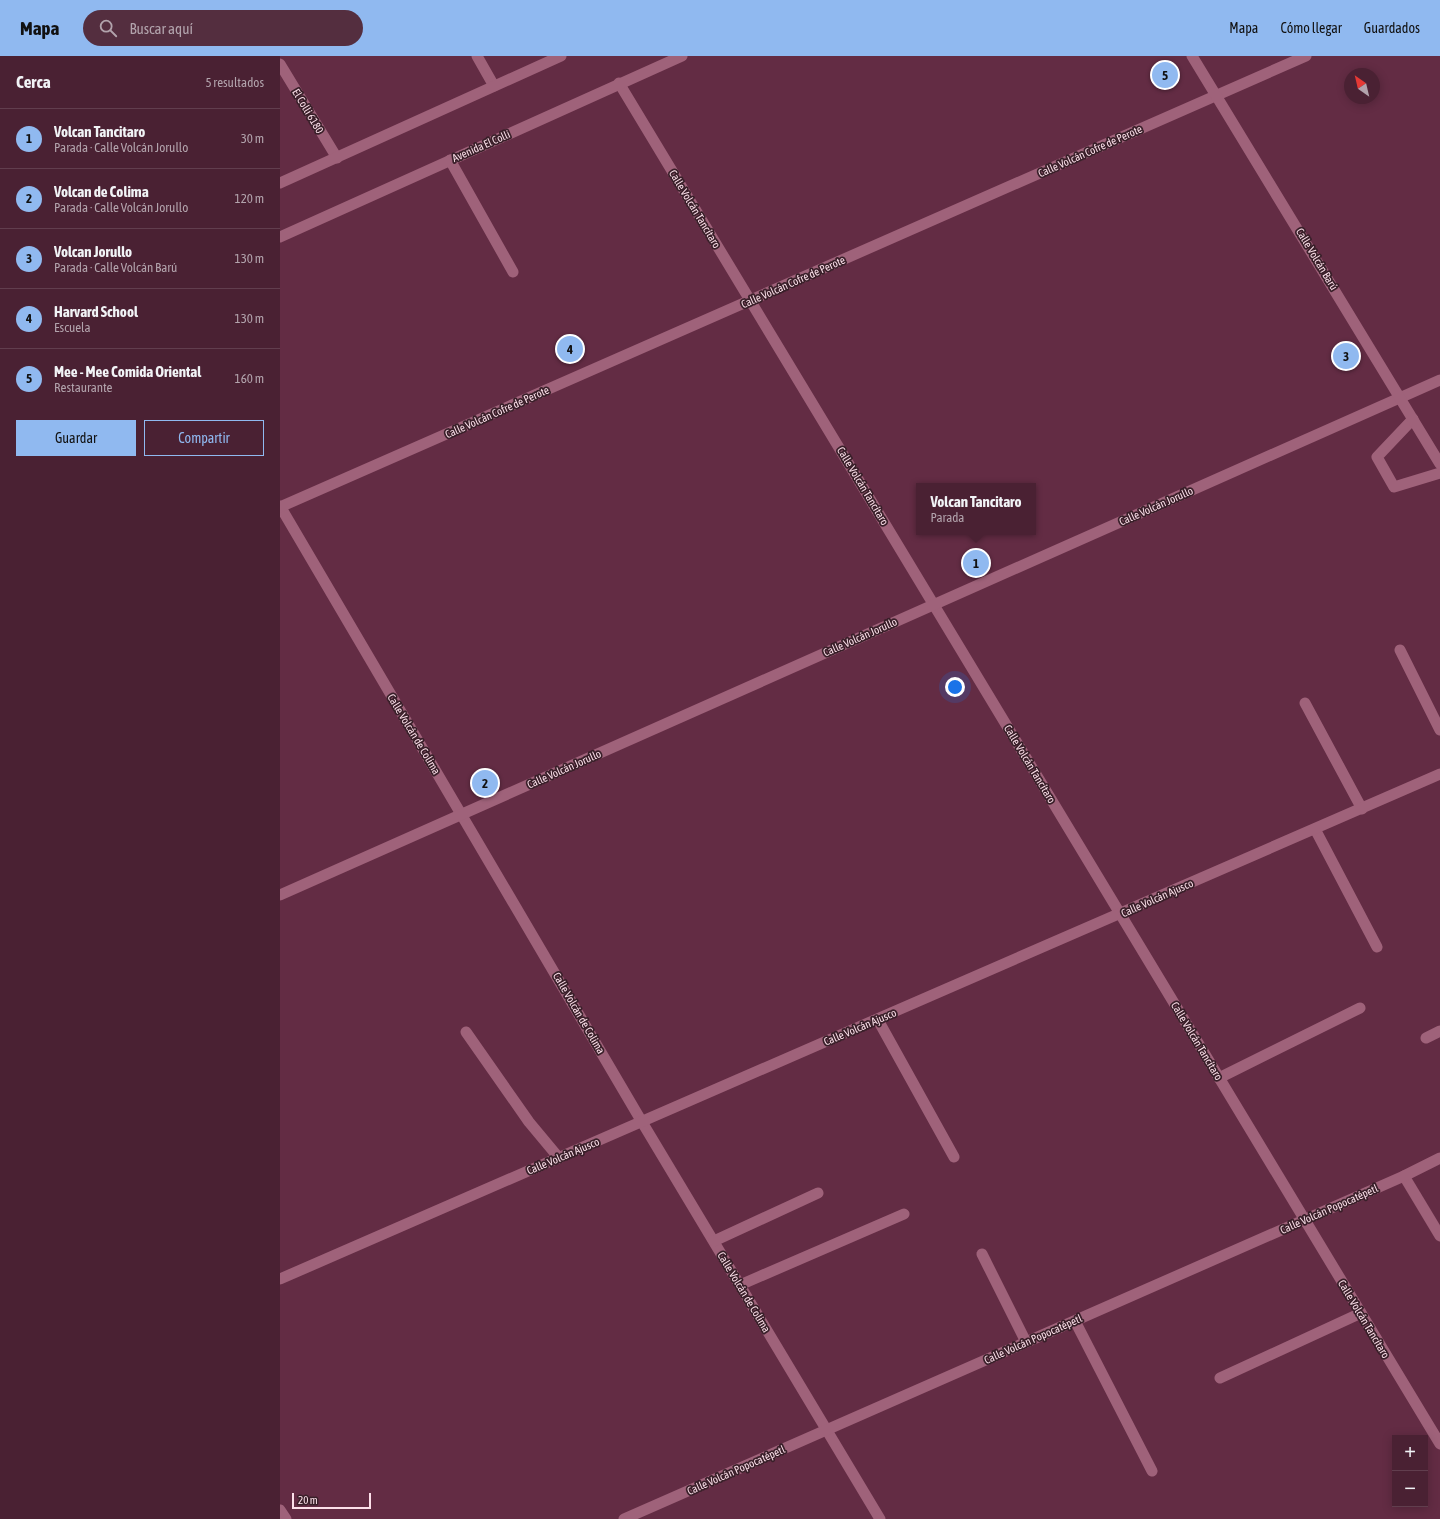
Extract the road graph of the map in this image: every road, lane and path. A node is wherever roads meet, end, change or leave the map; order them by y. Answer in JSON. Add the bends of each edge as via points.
{"nodes":[{"id":1,"x":477,"y":56,"type":"edge"},
{"id":2,"x":561,"y":56,"type":"edge"},
{"id":3,"x":682,"y":56,"type":"edge"},
{"id":4,"x":1192,"y":56,"type":"edge"},
{"id":5,"x":1306,"y":56,"type":"edge"},
{"id":6,"x":280,"y":64,"type":"edge"},
{"id":7,"x":620,"y":83,"type":"junction"},
{"id":8,"x":494,"y":86,"type":"junction"},
{"id":9,"x":1216,"y":96,"type":"junction"},
{"id":10,"x":337,"y":158,"type":"junction"},
{"id":11,"x":450,"y":160,"type":"junction"},
{"id":12,"x":280,"y":183,"type":"edge"},
{"id":13,"x":280,"y":237,"type":"edge"},
{"id":14,"x":513,"y":272,"type":"dead end"},
{"id":15,"x":751,"y":300,"type":"junction"},
{"id":16,"x":1440,"y":380,"type":"edge"},
{"id":17,"x":1401,"y":397,"type":"junction"},
{"id":18,"x":1413,"y":419,"type":"junction"},
{"id":19,"x":1440,"y":464,"type":"edge"},
{"id":20,"x":1440,"y":473,"type":"edge"},
{"id":21,"x":280,"y":507,"type":"edge"},
{"id":22,"x":934,"y":604,"type":"junction"},
{"id":23,"x":1400,"y":650,"type":"dead end"},
{"id":24,"x":1305,"y":703,"type":"dead end"},
{"id":25,"x":1440,"y":730,"type":"edge"},
{"id":26,"x":1440,"y":774,"type":"edge"},
{"id":27,"x":1362,"y":809,"type":"junction"},
{"id":28,"x":462,"y":814,"type":"junction"},
{"id":29,"x":1315,"y":829,"type":"junction"},
{"id":30,"x":280,"y":895,"type":"edge"},
{"id":31,"x":1121,"y":914,"type":"junction"},
{"id":32,"x":1377,"y":947,"type":"dead end"},
{"id":33,"x":1360,"y":1008,"type":"dead end"},
{"id":34,"x":878,"y":1020,"type":"junction"},
{"id":35,"x":1440,"y":1031,"type":"edge"},
{"id":36,"x":466,"y":1032,"type":"dead end"},
{"id":37,"x":1426,"y":1038,"type":"dead end"},
{"id":38,"x":1219,"y":1078,"type":"junction"},
{"id":39,"x":642,"y":1122,"type":"junction"},
{"id":40,"x":954,"y":1157,"type":"dead end"},
{"id":41,"x":558,"y":1158,"type":"junction"},
{"id":42,"x":1440,"y":1158,"type":"edge"},
{"id":43,"x":1404,"y":1176,"type":"junction"},
{"id":44,"x":818,"y":1193,"type":"dead end"},
{"id":45,"x":904,"y":1214,"type":"dead end"},
{"id":46,"x":1305,"y":1220,"type":"junction"},
{"id":47,"x":1440,"y":1236,"type":"edge"},
{"id":48,"x":714,"y":1241,"type":"junction"},
{"id":49,"x":982,"y":1254,"type":"dead end"},
{"id":50,"x":280,"y":1279,"type":"edge"},
{"id":51,"x":740,"y":1285,"type":"junction"},
{"id":52,"x":1361,"y":1313,"type":"junction"},
{"id":53,"x":1075,"y":1321,"type":"junction"},
{"id":54,"x":1026,"y":1342,"type":"junction"},
{"id":55,"x":1220,"y":1378,"type":"dead end"},
{"id":56,"x":826,"y":1430,"type":"junction"},
{"id":57,"x":1440,"y":1444,"type":"edge"},
{"id":58,"x":1152,"y":1471,"type":"dead end"},
{"id":59,"x":280,"y":1510,"type":"edge"},
{"id":60,"x":286,"y":1519,"type":"edge"},
{"id":61,"x":624,"y":1519,"type":"edge"},
{"id":62,"x":880,"y":1519,"type":"edge"}],
"edges":[{"from":1,"to":8,"type":"street"},
{"from":2,"to":8,"type":"street"},
{"from":3,"to":7,"type":"street","name":"Avenida El Colli"},
{"from":4,"to":9,"type":"street","name":"Calle Volcán Barú"},
{"from":5,"to":9,"type":"street","name":"Calle Volcán Cofre de Perote"},
{"from":6,"to":10,"type":"street","name":"El Colli 6180"},
{"from":7,"to":11,"type":"street","name":"Avenida El Colli"},
{"from":7,"to":15,"type":"street","name":"Calle Volcán Tancítaro"},
{"from":8,"to":10,"type":"street"},
{"from":9,"to":15,"type":"street","name":"Calle Volcán Cofre de Perote"},
{"from":9,"to":17,"type":"street","name":"Calle Volcán Barú"},
{"from":10,"to":12,"type":"street"},
{"from":11,"to":13,"type":"street","name":"Avenida El Colli"},
{"from":11,"to":14,"type":"street"},
{"from":15,"to":21,"type":"street","name":"Calle Volcán Cofre de Perote"},
{"from":15,"to":22,"type":"street","name":"Calle Volcán Tancítaro"},
{"from":16,"to":17,"type":"street","name":"Calle Volcán Jorullo"},
{"from":17,"to":18,"type":"street","name":"Calle Volcán Barú"},
{"from":17,"to":22,"type":"street","name":"Calle Volcán Jorullo"},
{"from":18,"to":19,"type":"street","name":"Calle Volcán Barú"},
{"from":18,"to":20,"type":"street","via":[[1377,457],[1394,487]]},
{"from":21,"to":28,"type":"street","name":"Calle Volcán de Colima"},
{"from":22,"to":28,"type":"street","name":"Calle Volcán Jorullo"},
{"from":22,"to":31,"type":"street","name":"Calle Volcán Tancítaro"},
{"from":23,"to":25,"type":"street"},
{"from":24,"to":27,"type":"street"},
{"from":26,"to":27,"type":"street","name":"Calle Volcán Ajusco"},
{"from":27,"to":29,"type":"street","name":"Calle Volcán Ajusco"},
{"from":28,"to":30,"type":"street","name":"Calle Volcán Jorullo"},
{"from":28,"to":39,"type":"street","name":"Calle Volcán de Colima"},
{"from":29,"to":31,"type":"street","name":"Calle Volcán Ajusco"},
{"from":29,"to":32,"type":"street"},
{"from":31,"to":34,"type":"street","name":"Calle Volcán Ajusco"},
{"from":31,"to":38,"type":"street","name":"Calle Volcán Tancítaro"},
{"from":33,"to":38,"type":"street"},
{"from":34,"to":39,"type":"street","name":"Calle Volcán Ajusco"},
{"from":34,"to":40,"type":"street"},
{"from":35,"to":37,"type":"street"},
{"from":36,"to":41,"type":"street","via":[[529,1122]]},
{"from":38,"to":46,"type":"street","name":"Calle Volcán Tancítaro"},
{"from":39,"to":41,"type":"street","name":"Calle Volcán Ajusco"},
{"from":39,"to":48,"type":"street","name":"Calle Volcán de Colima"},
{"from":41,"to":50,"type":"street","name":"Calle Volcán Ajusco"},
{"from":42,"to":43,"type":"street","name":"Calle Volcán Popocatépetl"},
{"from":43,"to":46,"type":"street","name":"Calle Volcán Popocatépetl"},
{"from":43,"to":47,"type":"street"},
{"from":44,"to":48,"type":"street"},
{"from":45,"to":51,"type":"street"},
{"from":46,"to":52,"type":"street","name":"Calle Volcán Tancítaro"},
{"from":46,"to":53,"type":"street","name":"Calle Volcán Popocatépetl"},
{"from":48,"to":51,"type":"street","name":"Calle Volcán de Colima"},
{"from":49,"to":54,"type":"street"},
{"from":51,"to":56,"type":"street","name":"Calle Volcán de Colima"},
{"from":52,"to":55,"type":"street"},
{"from":52,"to":57,"type":"street","name":"Calle Volcán Tancítaro"},
{"from":53,"to":54,"type":"street","name":"Calle Volcán Popocatépetl"},
{"from":53,"to":58,"type":"street"},
{"from":54,"to":56,"type":"street","name":"Calle Volcán Popocatépetl"},
{"from":56,"to":61,"type":"street","name":"Calle Volcán Popocatépetl"},
{"from":56,"to":62,"type":"street","name":"Calle Volcán de Colima"},
{"from":59,"to":60,"type":"street"}]}
